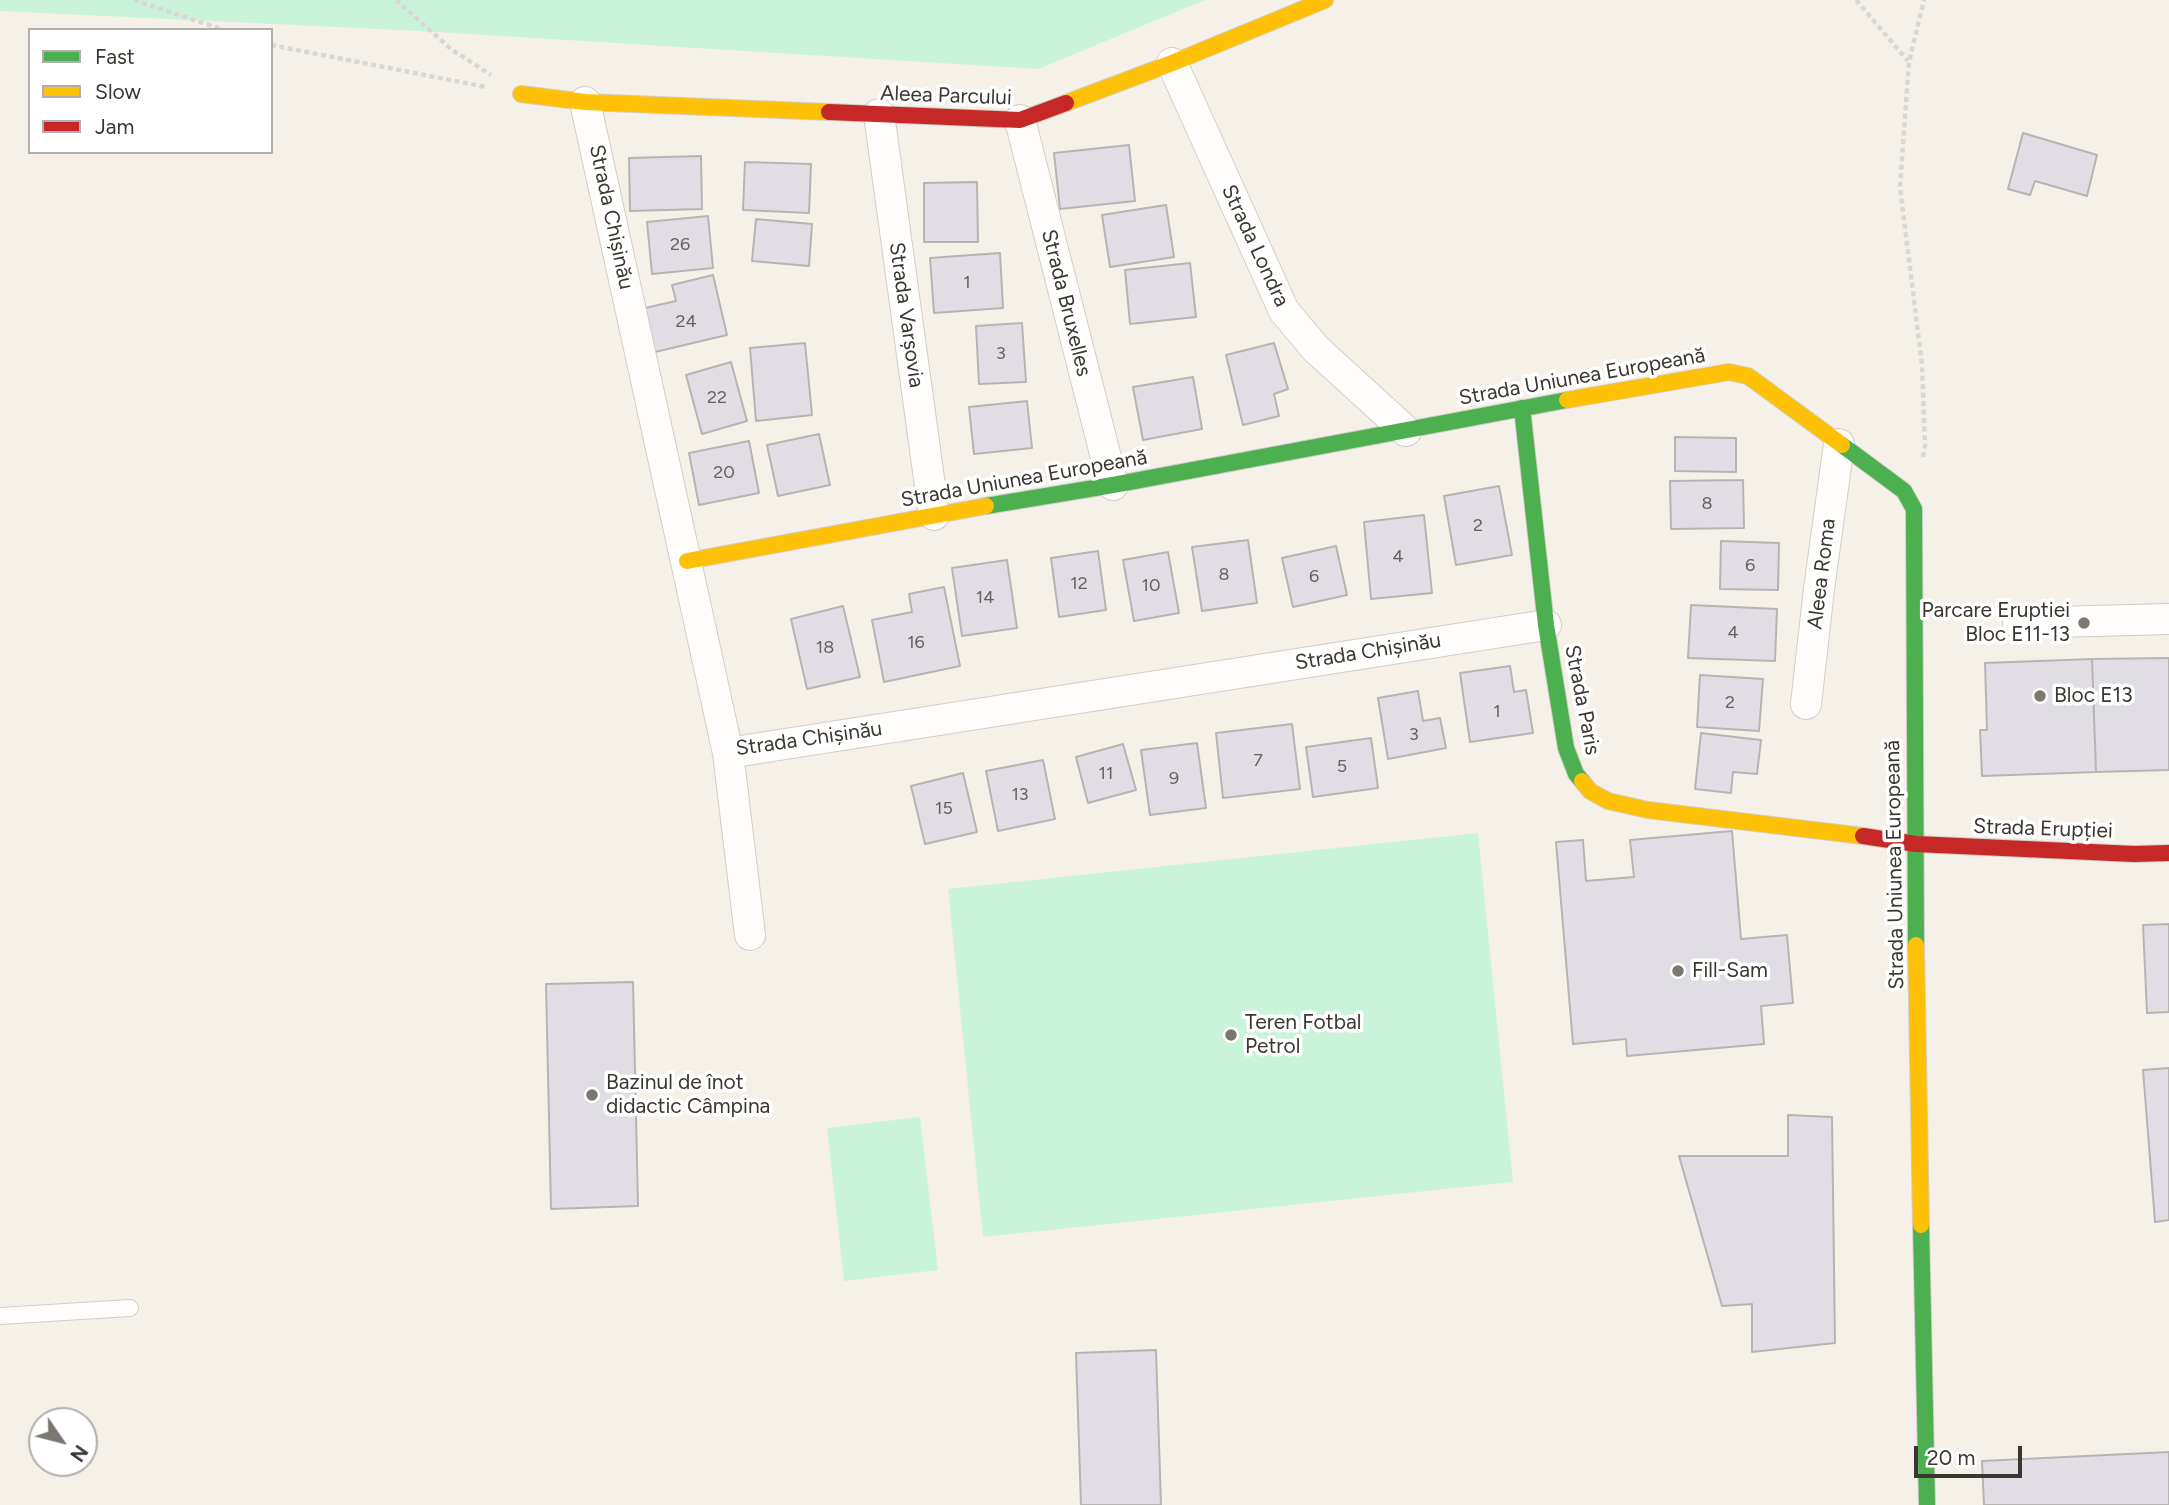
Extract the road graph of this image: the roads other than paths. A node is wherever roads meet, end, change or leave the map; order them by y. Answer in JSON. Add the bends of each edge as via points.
{"nodes":[{"id":1,"x":1325,"y":0,"type":"edge"},
{"id":2,"x":1171,"y":64,"type":"junction"},
{"id":3,"x":521,"y":94,"type":"road end"},
{"id":4,"x":585,"y":102,"type":"junction"},
{"id":5,"x":879,"y":114,"type":"junction"},
{"id":6,"x":1020,"y":120,"type":"junction"},
{"id":7,"x":1522,"y":408,"type":"junction"},
{"id":8,"x":1406,"y":431,"type":"junction"},
{"id":9,"x":1839,"y":444,"type":"junction"},
{"id":10,"x":1113,"y":485,"type":"junction"},
{"id":11,"x":934,"y":515,"type":"junction"},
{"id":12,"x":687,"y":561,"type":"junction"},
{"id":13,"x":2169,"y":619,"type":"edge"},
{"id":14,"x":2018,"y":623,"type":"dead end"},
{"id":15,"x":1546,"y":625,"type":"junction"},
{"id":16,"x":1807,"y":704,"type":"dead end"},
{"id":17,"x":728,"y":753,"type":"junction"},
{"id":18,"x":1916,"y":844,"type":"junction"},
{"id":19,"x":2169,"y":852,"type":"edge"},
{"id":20,"x":750,"y":935,"type":"dead end"},
{"id":21,"x":130,"y":1308,"type":"dead end"},
{"id":22,"x":0,"y":1316,"type":"edge"},
{"id":23,"x":1927,"y":1505,"type":"edge"}],
"edges":[{"from":1,"to":2,"type":"street","name":"Aleea Parcului"},
{"from":2,"to":6,"type":"street","name":"Aleea Parcului"},
{"from":2,"to":8,"type":"street","name":"Strada Londra","via":[[1284,311],[1316,349]]},
{"from":3,"to":4,"type":"street","name":"Aleea Parcului"},
{"from":4,"to":5,"type":"street","name":"Aleea Parcului"},
{"from":4,"to":12,"type":"street","name":"Strada Chișinău"},
{"from":5,"to":6,"type":"street","name":"Aleea Parcului"},
{"from":5,"to":11,"type":"street","name":"Strada Varșovia"},
{"from":6,"to":10,"type":"street","name":"Strada Bruxelles"},
{"from":7,"to":8,"type":"street","name":"Strada Uniunea Europeană"},
{"from":7,"to":9,"type":"street","name":"Strada Uniunea Europeană","via":[[1729,372],[1748,376]]},
{"from":7,"to":15,"type":"street","name":"Strada Paris"},
{"from":8,"to":10,"type":"street","name":"Strada Uniunea Europeană"},
{"from":9,"to":16,"type":"street","name":"Aleea Roma"},
{"from":9,"to":18,"type":"street","name":"Strada Uniunea Europeană","via":[[1904,491],[1914,509]]},
{"from":10,"to":11,"type":"street","name":"Strada Uniunea Europeană"},
{"from":11,"to":12,"type":"street","name":"Strada Uniunea Europeană"},
{"from":12,"to":17,"type":"street","name":"Strada Chișinău"},
{"from":13,"to":14,"type":"street"},
{"from":15,"to":17,"type":"street","name":"Strada Chișinău"},
{"from":15,"to":18,"type":"street","name":"Strada Paris","via":[[1566,748],[1576,775],[1590,791],[1608,801],[1648,810]]},
{"from":17,"to":20,"type":"street"},
{"from":18,"to":19,"type":"street","name":"Strada Erupției"},
{"from":18,"to":23,"type":"street","name":"Strada Uniunea Europeană"},
{"from":21,"to":22,"type":"lane"}]}
